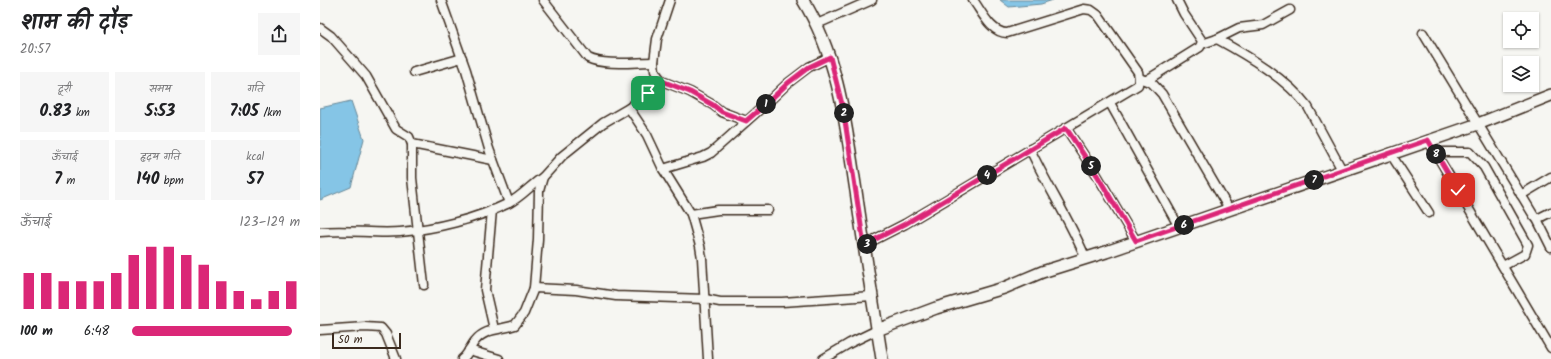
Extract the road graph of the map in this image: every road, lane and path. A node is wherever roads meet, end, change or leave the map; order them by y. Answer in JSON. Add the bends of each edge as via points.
{"nodes":[{"id":1,"x":441,"y":0,"type":"edge"},
{"id":2,"x":543,"y":0,"type":"edge"},
{"id":3,"x":670,"y":0,"type":"edge"},
{"id":4,"x":803,"y":0,"type":"edge"},
{"id":5,"x":872,"y":0,"type":"edge"},
{"id":6,"x":973,"y":0,"type":"edge"},
{"id":7,"x":1177,"y":0,"type":"edge"},
{"id":8,"x":1290,"y":10,"type":"dead end"},
{"id":9,"x":817,"y":24,"type":"junction"},
{"id":10,"x":320,"y":28,"type":"edge"},
{"id":11,"x":1422,"y":33,"type":"dead end"},
{"id":12,"x":1217,"y":39,"type":"junction"},
{"id":13,"x":1202,"y":44,"type":"junction"},
{"id":14,"x":830,"y":57,"type":"junction"},
{"id":15,"x":462,"y":58,"type":"junction"},
{"id":16,"x":654,"y":62,"type":"junction"},
{"id":17,"x":414,"y":72,"type":"dead end"},
{"id":18,"x":1143,"y":79,"type":"junction"},
{"id":19,"x":662,"y":81,"type":"junction"},
{"id":20,"x":1551,"y":95,"type":"edge"},
{"id":21,"x":1110,"y":102,"type":"junction"},
{"id":22,"x":629,"y":108,"type":"junction"},
{"id":23,"x":746,"y":121,"type":"junction"},
{"id":24,"x":1478,"y":124,"type":"junction"},
{"id":25,"x":1066,"y":128,"type":"junction"},
{"id":26,"x":1428,"y":140,"type":"junction"},
{"id":27,"x":412,"y":144,"type":"junction"},
{"id":28,"x":1030,"y":149,"type":"junction"},
{"id":29,"x":1435,"y":152,"type":"junction"},
{"id":30,"x":1390,"y":153,"type":"junction"},
{"id":31,"x":493,"y":160,"type":"junction"},
{"id":32,"x":663,"y":169,"type":"junction"},
{"id":33,"x":1342,"y":170,"type":"junction"},
{"id":34,"x":543,"y":177,"type":"junction"},
{"id":35,"x":1551,"y":177,"type":"edge"},
{"id":36,"x":1521,"y":195,"type":"junction"},
{"id":37,"x":510,"y":203,"type":"junction"},
{"id":38,"x":1229,"y":209,"type":"junction"},
{"id":39,"x":492,"y":210,"type":"junction"},
{"id":40,"x":768,"y":210,"type":"dead end"},
{"id":41,"x":1551,"y":212,"type":"edge"},
{"id":42,"x":1429,"y":213,"type":"dead end"},
{"id":43,"x":691,"y":214,"type":"junction"},
{"id":44,"x":1537,"y":219,"type":"junction"},
{"id":45,"x":1178,"y":227,"type":"junction"},
{"id":46,"x":418,"y":229,"type":"junction"},
{"id":47,"x":320,"y":232,"type":"edge"},
{"id":48,"x":1136,"y":241,"type":"junction"},
{"id":49,"x":864,"y":245,"type":"junction"},
{"id":50,"x":1551,"y":247,"type":"edge"},
{"id":51,"x":1086,"y":258,"type":"junction"},
{"id":52,"x":1503,"y":266,"type":"junction"},
{"id":53,"x":424,"y":285,"type":"dead end"},
{"id":54,"x":534,"y":288,"type":"junction"},
{"id":55,"x":872,"y":296,"type":"junction"},
{"id":56,"x":705,"y":299,"type":"junction"},
{"id":57,"x":494,"y":329,"type":"junction"},
{"id":58,"x":320,"y":330,"type":"edge"},
{"id":59,"x":877,"y":330,"type":"junction"},
{"id":60,"x":1550,"y":342,"type":"edge"},
{"id":61,"x":469,"y":350,"type":"junction"},
{"id":62,"x":396,"y":359,"type":"edge"},
{"id":63,"x":462,"y":359,"type":"edge"},
{"id":64,"x":499,"y":359,"type":"edge"},
{"id":65,"x":708,"y":359,"type":"edge"},
{"id":66,"x":823,"y":359,"type":"edge"},
{"id":67,"x":882,"y":359,"type":"edge"}],
"edges":[{"from":1,"to":15,"type":"street"},
{"from":2,"to":16,"type":"street","via":[[588,58],[594,61]]},
{"from":3,"to":16,"type":"street","via":[[657,38]]},
{"from":4,"to":9,"type":"street"},
{"from":5,"to":9,"type":"street"},
{"from":6,"to":18,"type":"street","via":[[995,30],[1001,33],[1084,9],[1091,10],[1098,15]]},
{"from":7,"to":13,"type":"street"},
{"from":8,"to":12,"type":"street","via":[[1263,25],[1239,28]]},
{"from":9,"to":14,"type":"street"},
{"from":10,"to":27,"type":"street","via":[[331,36],[366,76],[394,127],[408,135]]},
{"from":11,"to":24,"type":"street"},
{"from":12,"to":13,"type":"street"},
{"from":12,"to":33,"type":"street","via":[[1256,61],[1301,98]]},
{"from":13,"to":18,"type":"street"},
{"from":14,"to":23,"type":"street","via":[[809,67],[788,83]]},
{"from":14,"to":49,"type":"street","via":[[843,108]]},
{"from":15,"to":17,"type":"street"},
{"from":15,"to":31,"type":"street"},
{"from":16,"to":19,"type":"street","via":[[655,71]]},
{"from":18,"to":21,"type":"street","via":[[1138,85]]},
{"from":18,"to":38,"type":"street","via":[[1152,83],[1162,94]]},
{"from":19,"to":22,"type":"street"},
{"from":19,"to":23,"type":"street","via":[[690,92],[722,112]]},
{"from":20,"to":24,"type":"street"},
{"from":21,"to":25,"type":"street"},
{"from":21,"to":45,"type":"street"},
{"from":22,"to":32,"type":"street","via":[[647,136]]},
{"from":22,"to":34,"type":"street","via":[[603,123],[562,156]]},
{"from":23,"to":32,"type":"street","via":[[712,153]]},
{"from":24,"to":26,"type":"street"},
{"from":24,"to":36,"type":"street"},
{"from":25,"to":28,"type":"street"},
{"from":25,"to":48,"type":"street"},
{"from":26,"to":29,"type":"street"},
{"from":26,"to":30,"type":"street"},
{"from":27,"to":31,"type":"street"},
{"from":27,"to":46,"type":"street","via":[[412,178]]},
{"from":28,"to":49,"type":"street","via":[[905,224]]},
{"from":28,"to":51,"type":"street"},
{"from":29,"to":52,"type":"street"},
{"from":29,"to":52,"type":"street","via":[[1470,152],[1484,167],[1528,245],[1525,254]]},
{"from":30,"to":33,"type":"street"},
{"from":30,"to":42,"type":"street"},
{"from":31,"to":37,"type":"street"},
{"from":32,"to":43,"type":"street"},
{"from":33,"to":38,"type":"street"},
{"from":34,"to":37,"type":"street"},
{"from":34,"to":54,"type":"street","via":[[539,192]]},
{"from":35,"to":36,"type":"street"},
{"from":36,"to":44,"type":"street"},
{"from":37,"to":39,"type":"street"},
{"from":38,"to":45,"type":"street"},
{"from":39,"to":46,"type":"street","via":[[462,220]]},
{"from":39,"to":57,"type":"street","via":[[485,290]]},
{"from":40,"to":43,"type":"street","via":[[729,210]]},
{"from":41,"to":44,"type":"street"},
{"from":43,"to":56,"type":"street","via":[[700,246]]},
{"from":44,"to":50,"type":"street"},
{"from":45,"to":48,"type":"street"},
{"from":46,"to":47,"type":"street","via":[[399,232]]},
{"from":46,"to":53,"type":"street"},
{"from":48,"to":51,"type":"street"},
{"from":49,"to":55,"type":"street"},
{"from":51,"to":59,"type":"street"},
{"from":52,"to":60,"type":"street"},
{"from":54,"to":56,"type":"street","via":[[576,290],[616,296]]},
{"from":54,"to":57,"type":"street","via":[[527,307],[517,323]]},
{"from":55,"to":56,"type":"street","via":[[782,302],[720,302]]},
{"from":55,"to":59,"type":"street"},
{"from":56,"to":65,"type":"street"},
{"from":57,"to":61,"type":"street","via":[[482,334]]},
{"from":58,"to":62,"type":"street","via":[[381,328]]},
{"from":59,"to":66,"type":"street"},
{"from":59,"to":67,"type":"street"},
{"from":61,"to":63,"type":"street"},
{"from":61,"to":64,"type":"street"}]}
